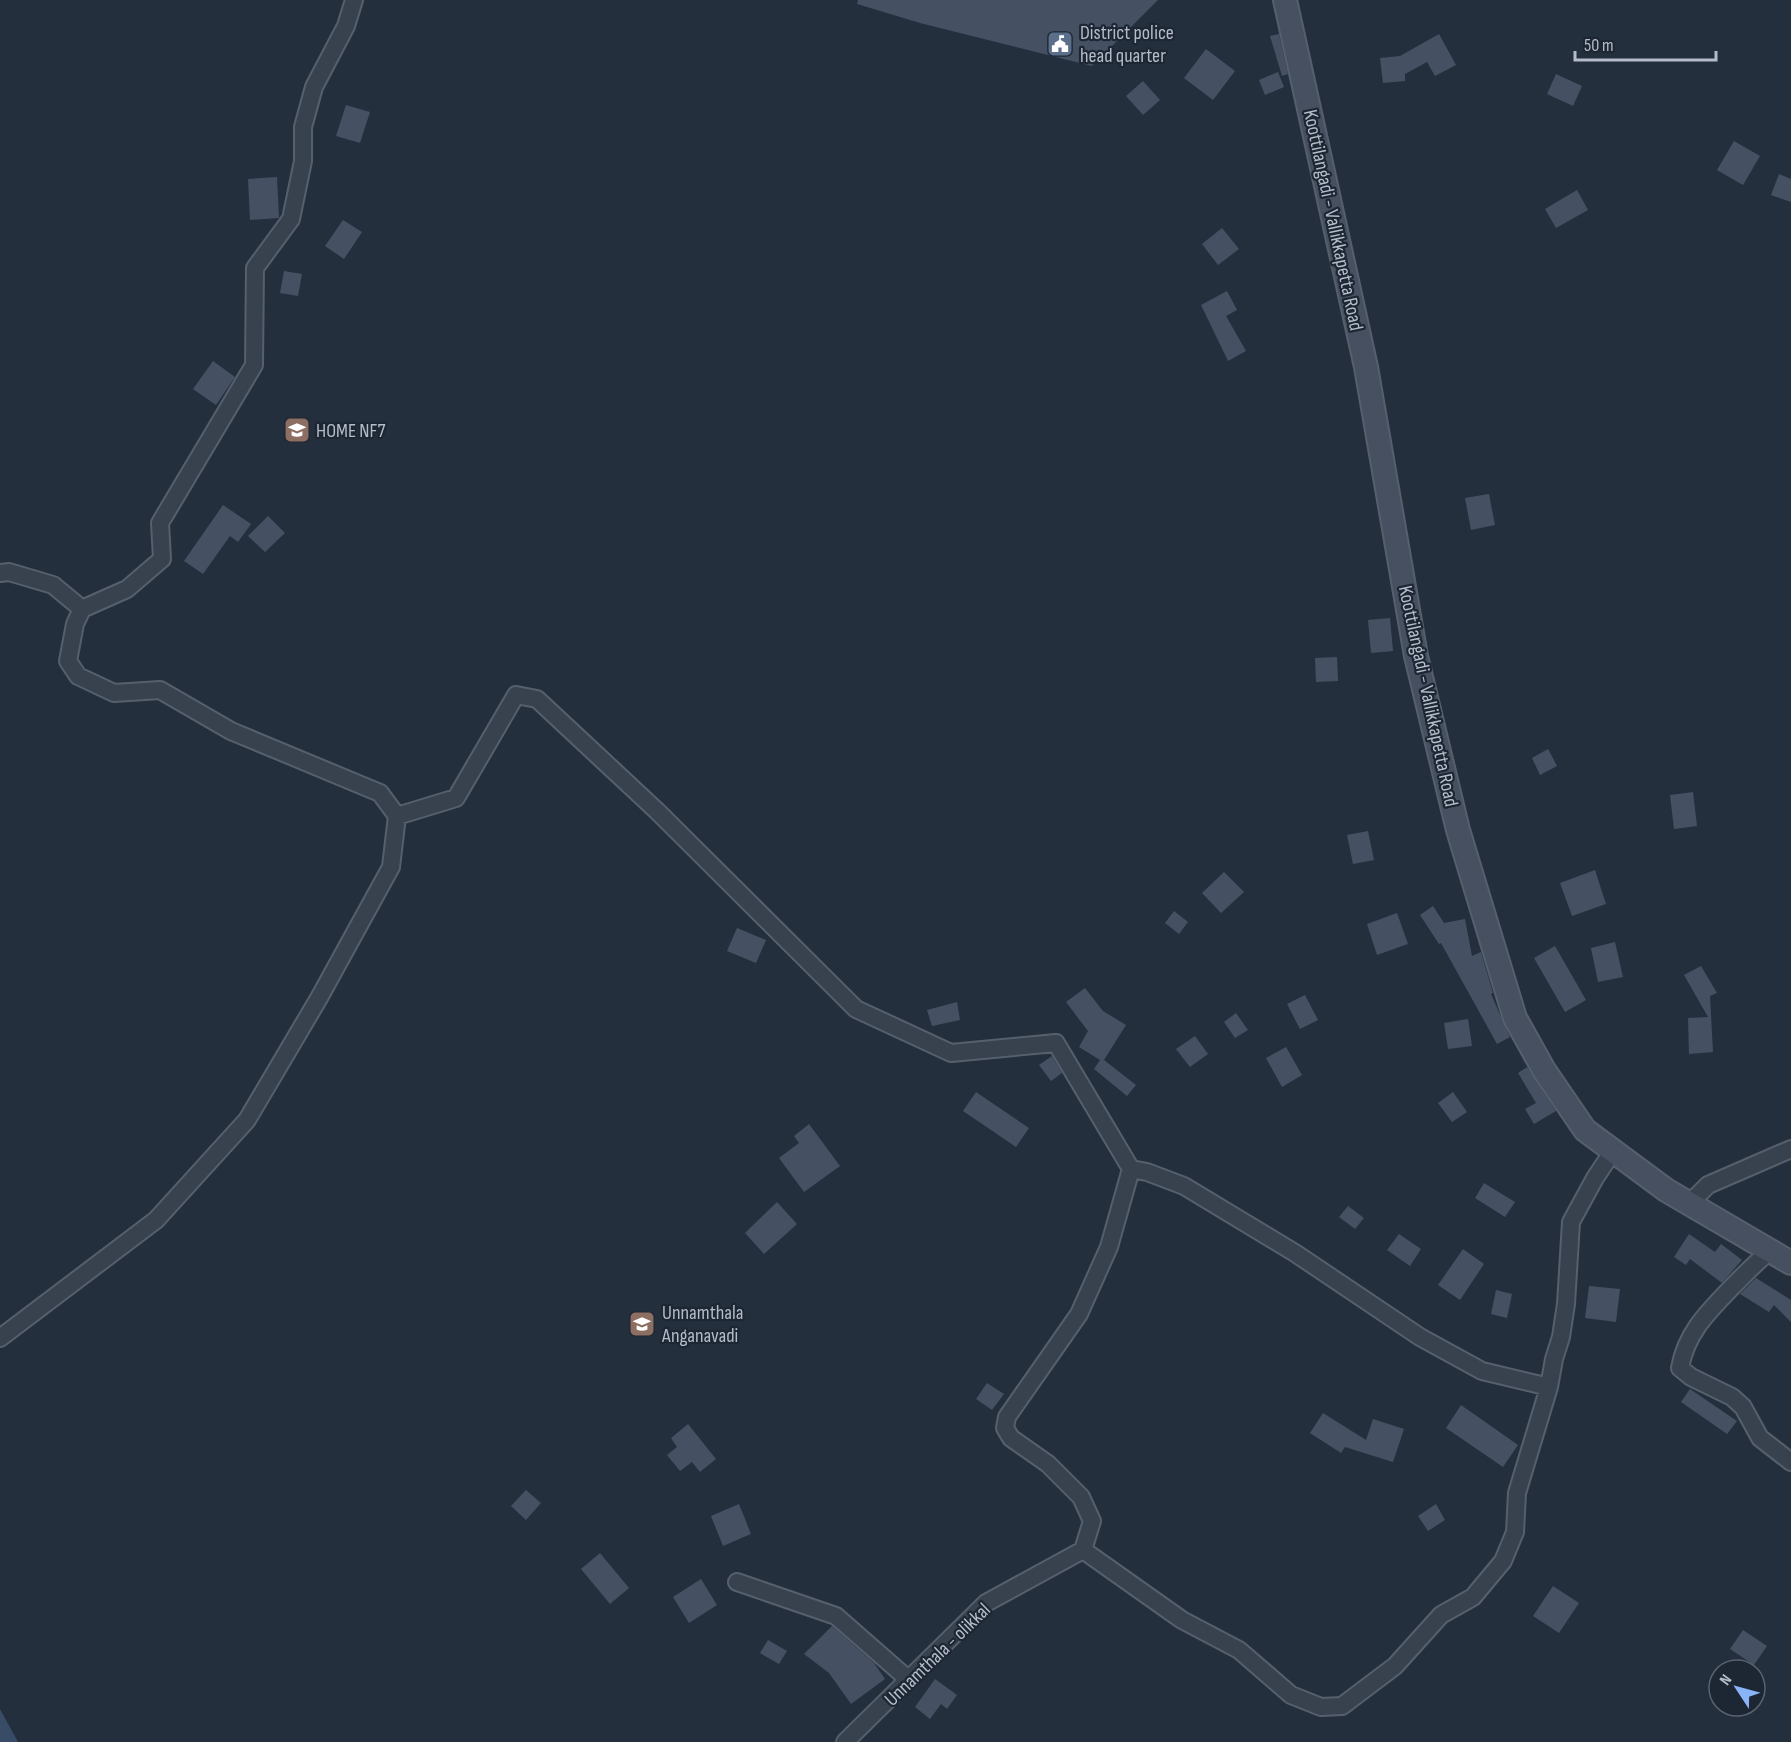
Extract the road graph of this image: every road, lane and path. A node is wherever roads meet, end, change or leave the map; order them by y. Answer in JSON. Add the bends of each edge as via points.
{"nodes":[{"id":1,"x":354,"y":0,"type":"edge"},
{"id":2,"x":1285,"y":0,"type":"edge"},
{"id":3,"x":0,"y":573,"type":"edge"},
{"id":4,"x":82,"y":609,"type":"junction"},
{"id":5,"x":397,"y":816,"type":"junction"},
{"id":6,"x":1791,"y":1149,"type":"edge"},
{"id":7,"x":1613,"y":1151,"type":"junction"},
{"id":8,"x":1131,"y":1169,"type":"junction"},
{"id":9,"x":1689,"y":1204,"type":"junction"},
{"id":10,"x":1769,"y":1251,"type":"junction"},
{"id":11,"x":1791,"y":1263,"type":"edge"},
{"id":12,"x":0,"y":1338,"type":"edge"},
{"id":13,"x":1549,"y":1387,"type":"junction"},
{"id":14,"x":1791,"y":1462,"type":"edge"},
{"id":15,"x":1083,"y":1550,"type":"junction"},
{"id":16,"x":737,"y":1582,"type":"dead end"},
{"id":17,"x":909,"y":1680,"type":"junction"},
{"id":18,"x":845,"y":1742,"type":"edge"}],
"edges":[{"from":1,"to":4,"type":"street","via":[[346,26],[314,87],[303,126],[303,161],[291,219],[255,268],[254,365],[160,523],[162,559],[126,589]]},
{"from":2,"to":7,"type":"main road","name":"Koottilangadi - Vallikkapetta Road","via":[[1366,367],[1416,656],[1458,830],[1515,1018],[1585,1130]]},
{"from":3,"to":4,"type":"street","via":[[53,585]]},
{"from":4,"to":5,"type":"street","via":[[68,661],[78,676],[114,693],[160,690],[231,731],[380,793]]},
{"from":5,"to":8,"type":"street","via":[[456,798],[516,695],[537,699],[657,811],[856,1009],[951,1053],[1056,1043]]},
{"from":5,"to":12,"type":"street","via":[[391,867],[248,1120],[156,1220]]},
{"from":6,"to":9,"type":"street","via":[[1708,1185]]},
{"from":7,"to":9,"type":"main road","name":"Koottilangadi - Vallikkapetta Road"},
{"from":7,"to":13,"type":"street","via":[[1571,1222],[1566,1304]]},
{"from":8,"to":13,"type":"street","via":[[1184,1186],[1295,1253],[1420,1337],[1482,1371]]},
{"from":8,"to":15,"type":"street","via":[[1109,1247],[1079,1314],[1007,1417],[1005,1428],[1011,1438],[1048,1464],[1081,1497],[1092,1521]]},
{"from":9,"to":10,"type":"main road","name":"Koottilangadi - Vallikkapetta Road"},
{"from":10,"to":11,"type":"main road","name":"Koottilangadi - Vallikkapetta Road"},
{"from":10,"to":14,"type":"street","via":[[1745,1271],[1692,1331],[1680,1368],[1732,1397],[1743,1407],[1760,1438]]},
{"from":13,"to":15,"type":"street","via":[[1517,1493],[1515,1532],[1503,1561],[1473,1597],[1442,1615],[1395,1666],[1342,1706],[1321,1707],[1291,1695],[1239,1650],[1182,1620]]},
{"from":15,"to":17,"type":"street","name":"Unnamthala - olikkal","via":[[986,1603]]},
{"from":16,"to":17,"type":"street","via":[[836,1616]]},
{"from":17,"to":18,"type":"street","name":"Unnamthala - olikkal"}]}
